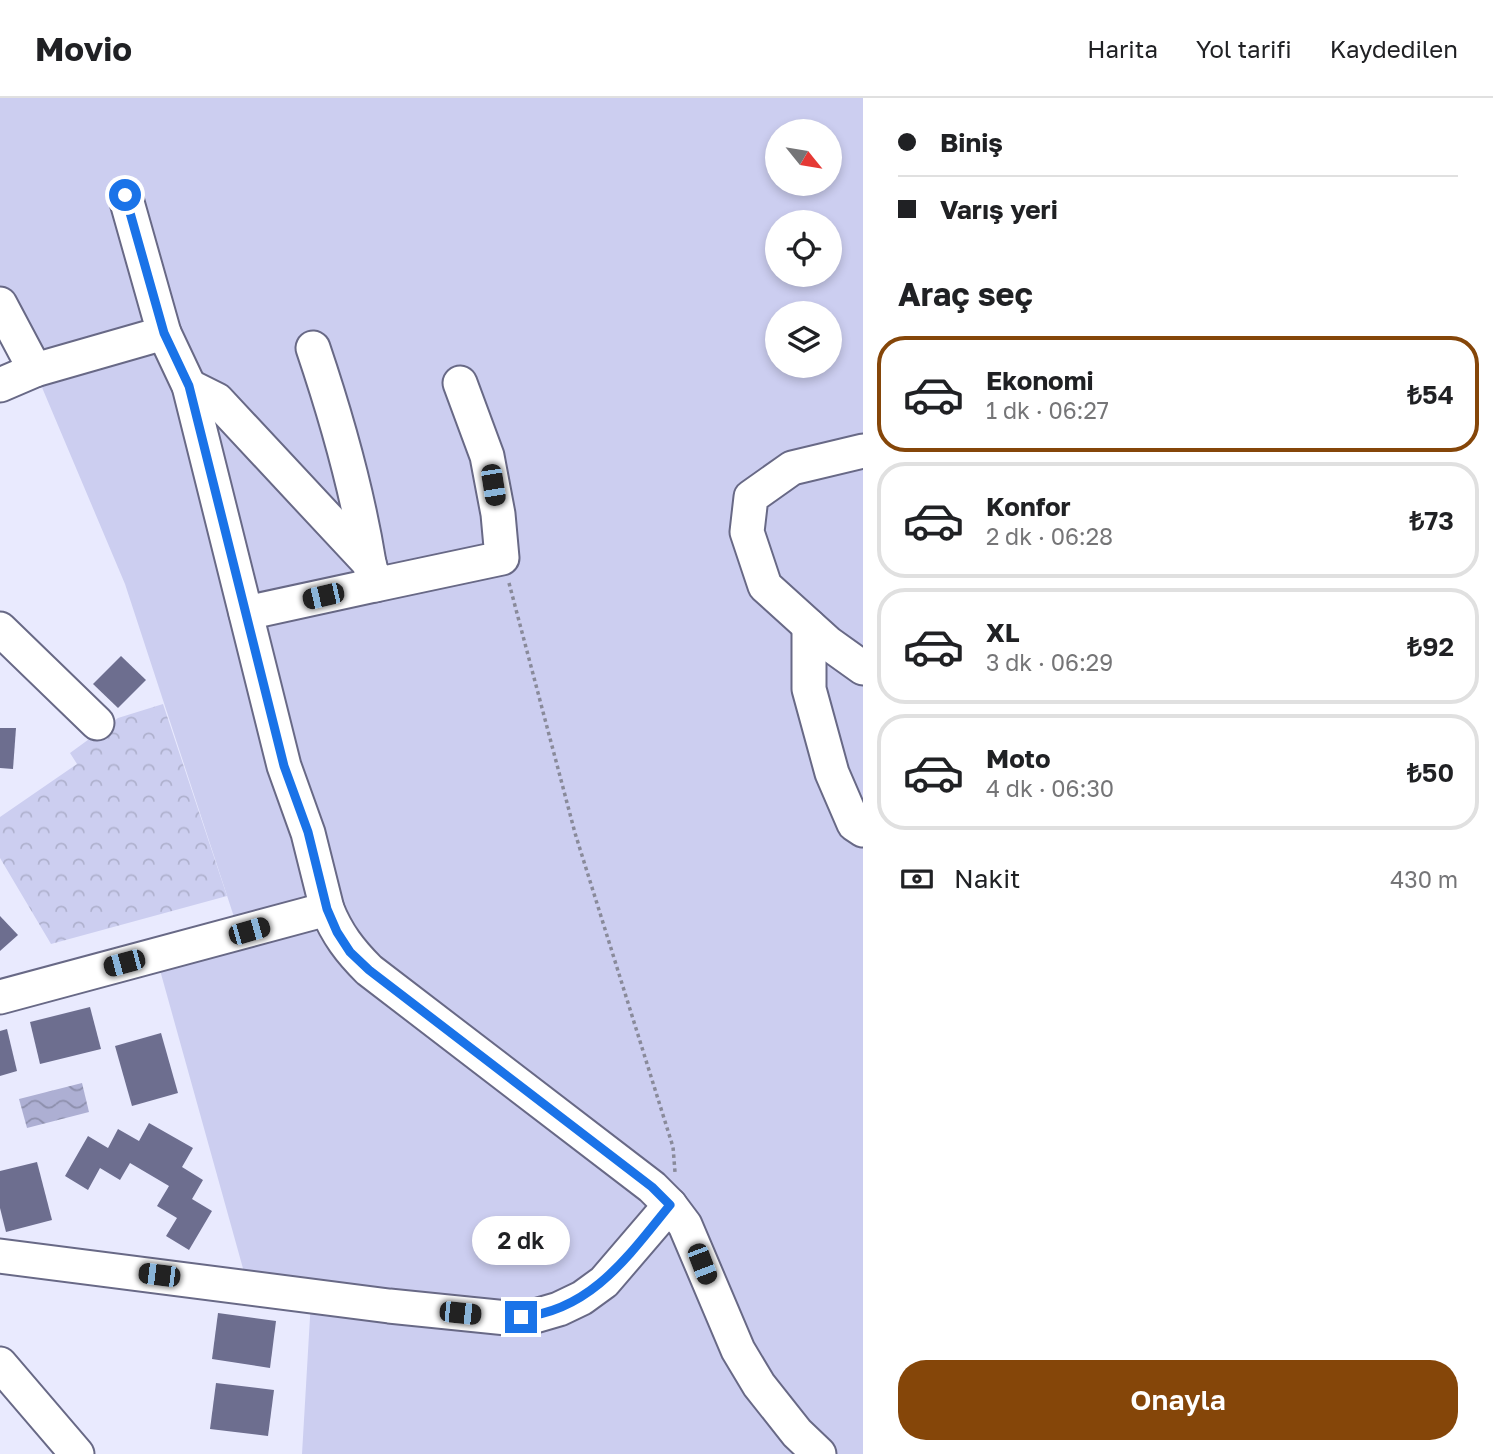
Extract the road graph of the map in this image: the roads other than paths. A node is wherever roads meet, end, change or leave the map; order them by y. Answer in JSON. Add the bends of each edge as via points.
{"nodes":[{"id":1,"x":125,"y":195,"type":"dead end"},
{"id":2,"x":0,"y":303,"type":"edge"},
{"id":3,"x":164,"y":333,"type":"junction"},
{"id":4,"x":313,"y":348,"type":"dead end"},
{"id":5,"x":35,"y":370,"type":"junction"},
{"id":6,"x":460,"y":383,"type":"dead end"},
{"id":7,"x":0,"y":385,"type":"edge"},
{"id":8,"x":189,"y":386,"type":"junction"},
{"id":9,"x":863,"y":451,"type":"edge"},
{"id":10,"x":372,"y":574,"type":"junction"},
{"id":11,"x":246,"y":614,"type":"junction"},
{"id":12,"x":809,"y":626,"type":"junction"},
{"id":13,"x":0,"y":629,"type":"edge"},
{"id":14,"x":863,"y":668,"type":"edge"},
{"id":15,"x":97,"y":723,"type":"dead end"},
{"id":16,"x":863,"y":830,"type":"edge"},
{"id":17,"x":327,"y":909,"type":"junction"},
{"id":18,"x":0,"y":998,"type":"edge"},
{"id":19,"x":670,"y":1205,"type":"junction"},
{"id":20,"x":0,"y":1256,"type":"edge"},
{"id":21,"x":0,"y":1364,"type":"edge"},
{"id":22,"x":77,"y":1454,"type":"edge"},
{"id":23,"x":819,"y":1454,"type":"edge"}],
"edges":[{"from":1,"to":3,"type":"street"},
{"from":2,"to":5,"type":"street"},
{"from":3,"to":5,"type":"street"},
{"from":3,"to":8,"type":"street"},
{"from":4,"to":10,"type":"street","via":[[350,468]]},
{"from":5,"to":7,"type":"street"},
{"from":6,"to":10,"type":"street","via":[[486,456],[502,558]]},
{"from":8,"to":10,"type":"street","via":[[217,400]]},
{"from":8,"to":11,"type":"street"},
{"from":9,"to":12,"type":"street","via":[[792,468],[751,496],[747,532],[765,586]]},
{"from":10,"to":11,"type":"street"},
{"from":11,"to":17,"type":"street","via":[[284,766],[308,832]]},
{"from":12,"to":14,"type":"street"},
{"from":12,"to":16,"type":"street","via":[[809,689],[832,773],[854,824]]},
{"from":13,"to":15,"type":"street"},
{"from":17,"to":18,"type":"street"},
{"from":17,"to":19,"type":"street","via":[[350,952],[369,970]]},
{"from":19,"to":20,"type":"street","via":[[604,1282],[582,1298],[535,1316],[389,1306]]},
{"from":19,"to":23,"type":"street","via":[[694,1244],[738,1350],[785,1419]]},
{"from":21,"to":22,"type":"street"}]}
